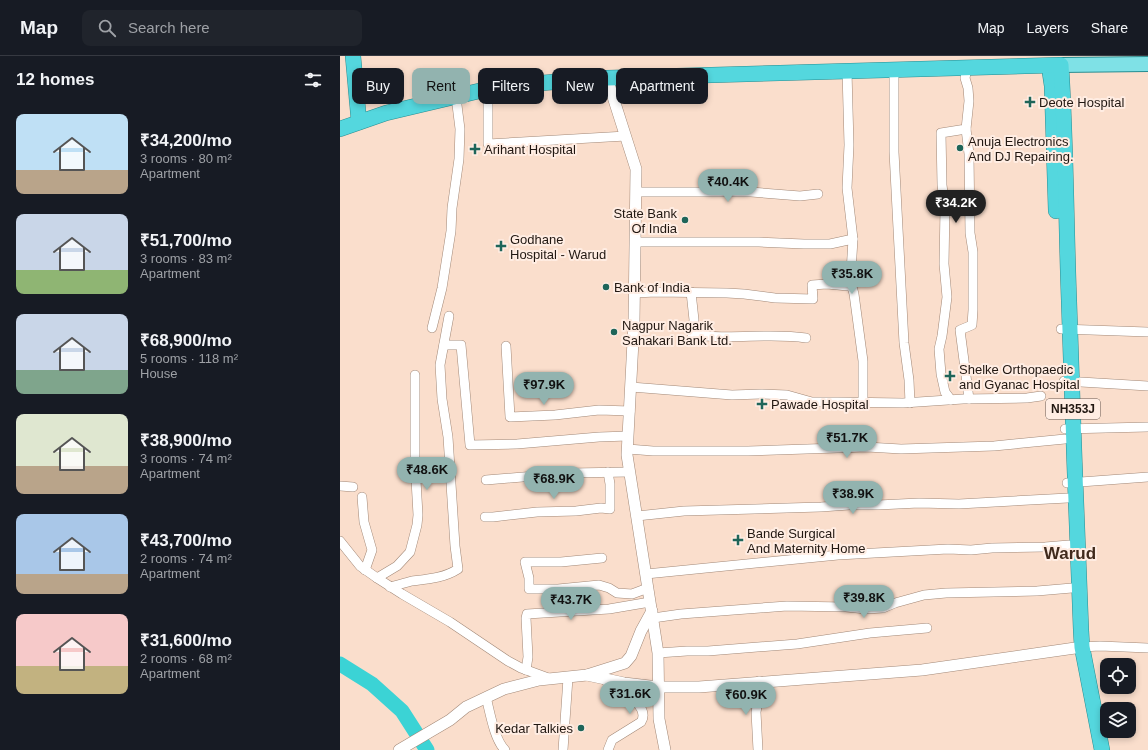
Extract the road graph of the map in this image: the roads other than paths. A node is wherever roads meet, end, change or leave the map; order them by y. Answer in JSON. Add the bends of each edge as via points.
{"nodes":[{"id":1,"x":352,"y":56,"type":"edge"},
{"id":2,"x":1148,"y":64,"type":"edge"},
{"id":3,"x":1055,"y":66,"type":"junction"},
{"id":4,"x":967,"y":68,"type":"junction"},
{"id":5,"x":894,"y":70,"type":"junction"},
{"id":6,"x":847,"y":71,"type":"junction"},
{"id":7,"x":608,"y":78,"type":"edge"},
{"id":8,"x":608,"y":81,"type":"edge"},
{"id":9,"x":425,"y":104,"type":"edge"},
{"id":10,"x":457,"y":104,"type":"edge"},
{"id":11,"x":488,"y":104,"type":"edge"},
{"id":12,"x":359,"y":122,"type":"junction"},
{"id":13,"x":340,"y":129,"type":"edge"},
{"id":14,"x":966,"y":129,"type":"junction"},
{"id":15,"x":626,"y":136,"type":"junction"},
{"id":16,"x":636,"y":192,"type":"junction"},
{"id":17,"x":818,"y":194,"type":"dead end"},
{"id":18,"x":853,"y":239,"type":"junction"},
{"id":19,"x":635,"y":242,"type":"junction"},
{"id":20,"x":850,"y":279,"type":"junction"},
{"id":21,"x":691,"y":292,"type":"junction"},
{"id":22,"x":635,"y":293,"type":"junction"},
{"id":23,"x":449,"y":316,"type":"dead end"},
{"id":24,"x":432,"y":328,"type":"dead end"},
{"id":25,"x":1065,"y":329,"type":"junction"},
{"id":26,"x":1148,"y":332,"type":"edge"},
{"id":27,"x":806,"y":338,"type":"dead end"},
{"id":28,"x":444,"y":345,"type":"junction"},
{"id":29,"x":506,"y":346,"type":"dead end"},
{"id":30,"x":416,"y":375,"type":"dead end"},
{"id":31,"x":1068,"y":381,"type":"junction"},
{"id":32,"x":1148,"y":386,"type":"edge"},
{"id":33,"x":631,"y":387,"type":"junction"},
{"id":34,"x":1041,"y":396,"type":"dead end"},
{"id":35,"x":969,"y":399,"type":"junction"},
{"id":36,"x":951,"y":400,"type":"junction"},
{"id":37,"x":863,"y":403,"type":"junction"},
{"id":38,"x":910,"y":403,"type":"junction"},
{"id":39,"x":630,"y":411,"type":"junction"},
{"id":40,"x":1148,"y":427,"type":"edge"},
{"id":41,"x":1068,"y":432,"type":"junction"},
{"id":42,"x":628,"y":436,"type":"junction"},
{"id":43,"x":628,"y":449,"type":"junction"},
{"id":44,"x":608,"y":472,"type":"junction"},
{"id":45,"x":630,"y":472,"type":"junction"},
{"id":46,"x":1148,"y":477,"type":"edge"},
{"id":47,"x":486,"y":480,"type":"dead end"},
{"id":48,"x":1072,"y":483,"type":"junction"},
{"id":49,"x":340,"y":486,"type":"edge"},
{"id":50,"x":353,"y":487,"type":"dead end"},
{"id":51,"x":362,"y":497,"type":"dead end"},
{"id":52,"x":1068,"y":498,"type":"junction"},
{"id":53,"x":637,"y":516,"type":"junction"},
{"id":54,"x":485,"y":517,"type":"dead end"},
{"id":55,"x":340,"y":541,"type":"edge"},
{"id":56,"x":1069,"y":545,"type":"junction"},
{"id":57,"x":602,"y":558,"type":"dead end"},
{"id":58,"x":365,"y":570,"type":"junction"},
{"id":59,"x":646,"y":574,"type":"junction"},
{"id":60,"x":376,"y":578,"type":"junction"},
{"id":61,"x":390,"y":587,"type":"junction"},
{"id":62,"x":648,"y":588,"type":"junction"},
{"id":63,"x":1072,"y":588,"type":"junction"},
{"id":64,"x":651,"y":610,"type":"junction"},
{"id":65,"x":927,"y":628,"type":"dead end"},
{"id":66,"x":1078,"y":647,"type":"junction"},
{"id":67,"x":1148,"y":648,"type":"edge"},
{"id":68,"x":658,"y":653,"type":"junction"},
{"id":69,"x":526,"y":670,"type":"junction"},
{"id":70,"x":588,"y":675,"type":"junction"},
{"id":71,"x":568,"y":678,"type":"junction"},
{"id":72,"x":552,"y":679,"type":"junction"},
{"id":73,"x":604,"y":679,"type":"junction"},
{"id":74,"x":759,"y":681,"type":"junction"},
{"id":75,"x":658,"y":687,"type":"junction"},
{"id":76,"x":486,"y":697,"type":"junction"},
{"id":77,"x":403,"y":747,"type":"edge"},
{"id":78,"x":502,"y":749,"type":"edge"},
{"id":79,"x":563,"y":750,"type":"edge"},
{"id":80,"x":608,"y":750,"type":"edge"},
{"id":81,"x":665,"y":750,"type":"edge"},
{"id":82,"x":758,"y":750,"type":"edge"},
{"id":83,"x":1093,"y":750,"type":"edge"},
{"id":84,"x":1102,"y":750,"type":"edge"}],
"edges":[{"from":1,"to":12,"type":"highway"},
{"from":2,"to":3,"type":"main road"},
{"from":3,"to":4,"type":"highway"},
{"from":3,"to":25,"type":"highway","via":[[1052,86]]},
{"from":4,"to":5,"type":"highway"},
{"from":4,"to":14,"type":"street","via":[[965,78],[969,101]]},
{"from":5,"to":6,"type":"highway"},
{"from":5,"to":38,"type":"street","via":[[894,152],[904,343]]},
{"from":6,"to":7,"type":"highway"},
{"from":6,"to":18,"type":"street","via":[[848,188]]},
{"from":8,"to":15,"type":"street"},
{"from":9,"to":12,"type":"highway"},
{"from":10,"to":24,"type":"street","via":[[460,129],[458,169],[442,288]]},
{"from":11,"to":15,"type":"street","via":[[488,144]]},
{"from":12,"to":13,"type":"highway"},
{"from":14,"to":35,"type":"street","via":[[973,252],[973,310],[972,325],[960,330]]},
{"from":14,"to":36,"type":"street","via":[[941,133],[947,297],[939,349],[945,392]]},
{"from":15,"to":16,"type":"street","via":[[636,169]]},
{"from":16,"to":17,"type":"street","via":[[751,192],[800,196]]},
{"from":16,"to":19,"type":"street"},
{"from":18,"to":19,"type":"street","via":[[830,244]]},
{"from":18,"to":20,"type":"street"},
{"from":19,"to":22,"type":"street"},
{"from":20,"to":21,"type":"street","via":[[848,286],[812,285],[812,298]]},
{"from":20,"to":37,"type":"street","via":[[863,361]]},
{"from":21,"to":22,"type":"street"},
{"from":21,"to":27,"type":"street","via":[[694,320],[692,334]]},
{"from":22,"to":33,"type":"street"},
{"from":23,"to":28,"type":"street"},
{"from":25,"to":26,"type":"street"},
{"from":25,"to":31,"type":"highway"},
{"from":28,"to":42,"type":"street","via":[[461,345],[470,444],[517,444]]},
{"from":28,"to":61,"type":"street","via":[[440,365],[442,400],[448,437],[458,569],[451,574]]},
{"from":29,"to":39,"type":"street","via":[[510,417],[599,410]]},
{"from":30,"to":60,"type":"street","via":[[417,525],[410,552],[397,566]]},
{"from":31,"to":32,"type":"street"},
{"from":31,"to":41,"type":"highway"},
{"from":33,"to":37,"type":"street","via":[[732,395],[787,396],[812,402]]},
{"from":33,"to":39,"type":"street"},
{"from":34,"to":35,"type":"street"},
{"from":35,"to":36,"type":"street"},
{"from":36,"to":38,"type":"street"},
{"from":37,"to":38,"type":"street"},
{"from":39,"to":42,"type":"street"},
{"from":40,"to":41,"type":"street"},
{"from":41,"to":43,"type":"street","via":[[994,446],[684,452]]},
{"from":41,"to":48,"type":"highway"},
{"from":42,"to":43,"type":"street"},
{"from":43,"to":45,"type":"street"},
{"from":44,"to":45,"type":"street"},
{"from":44,"to":47,"type":"street"},
{"from":44,"to":54,"type":"street","via":[[610,509],[556,510]]},
{"from":45,"to":53,"type":"street"},
{"from":46,"to":48,"type":"street"},
{"from":48,"to":52,"type":"highway"},
{"from":48,"to":66,"type":"highway"},
{"from":49,"to":50,"type":"street"},
{"from":51,"to":58,"type":"street","via":[[364,522],[372,550]]},
{"from":52,"to":53,"type":"street","via":[[960,504],[919,503],[684,511]]},
{"from":52,"to":56,"type":"highway"},
{"from":53,"to":59,"type":"street"},
{"from":55,"to":58,"type":"street"},
{"from":56,"to":59,"type":"street","via":[[838,555]]},
{"from":56,"to":63,"type":"highway"},
{"from":57,"to":62,"type":"street","via":[[525,562],[529,589],[599,585],[617,593],[632,594]]},
{"from":58,"to":60,"type":"street"},
{"from":59,"to":62,"type":"street"},
{"from":60,"to":61,"type":"street"},
{"from":61,"to":69,"type":"street"},
{"from":62,"to":64,"type":"street"},
{"from":63,"to":64,"type":"street","via":[[924,595],[883,608],[866,609],[787,606],[681,614]]},
{"from":63,"to":66,"type":"highway"},
{"from":64,"to":68,"type":"street"},
{"from":64,"to":69,"type":"street","via":[[609,609],[527,614]]},
{"from":64,"to":70,"type":"street","via":[[631,656],[625,663]]},
{"from":65,"to":68,"type":"street","via":[[797,644]]},
{"from":66,"to":67,"type":"street"},
{"from":66,"to":74,"type":"street","via":[[922,670]]},
{"from":66,"to":83,"type":"highway"},
{"from":66,"to":84,"type":"highway"},
{"from":68,"to":75,"type":"street"},
{"from":69,"to":72,"type":"street"},
{"from":70,"to":71,"type":"street"},
{"from":70,"to":73,"type":"street"},
{"from":71,"to":72,"type":"street"},
{"from":71,"to":79,"type":"street"},
{"from":72,"to":76,"type":"street","via":[[504,689]]},
{"from":73,"to":75,"type":"street"},
{"from":73,"to":80,"type":"street","via":[[632,698],[639,705],[644,717],[641,722],[612,740]]},
{"from":74,"to":75,"type":"street"},
{"from":74,"to":82,"type":"street","via":[[756,712]]},
{"from":75,"to":81,"type":"street","via":[[659,720]]},
{"from":76,"to":77,"type":"street"},
{"from":76,"to":78,"type":"street"}]}
